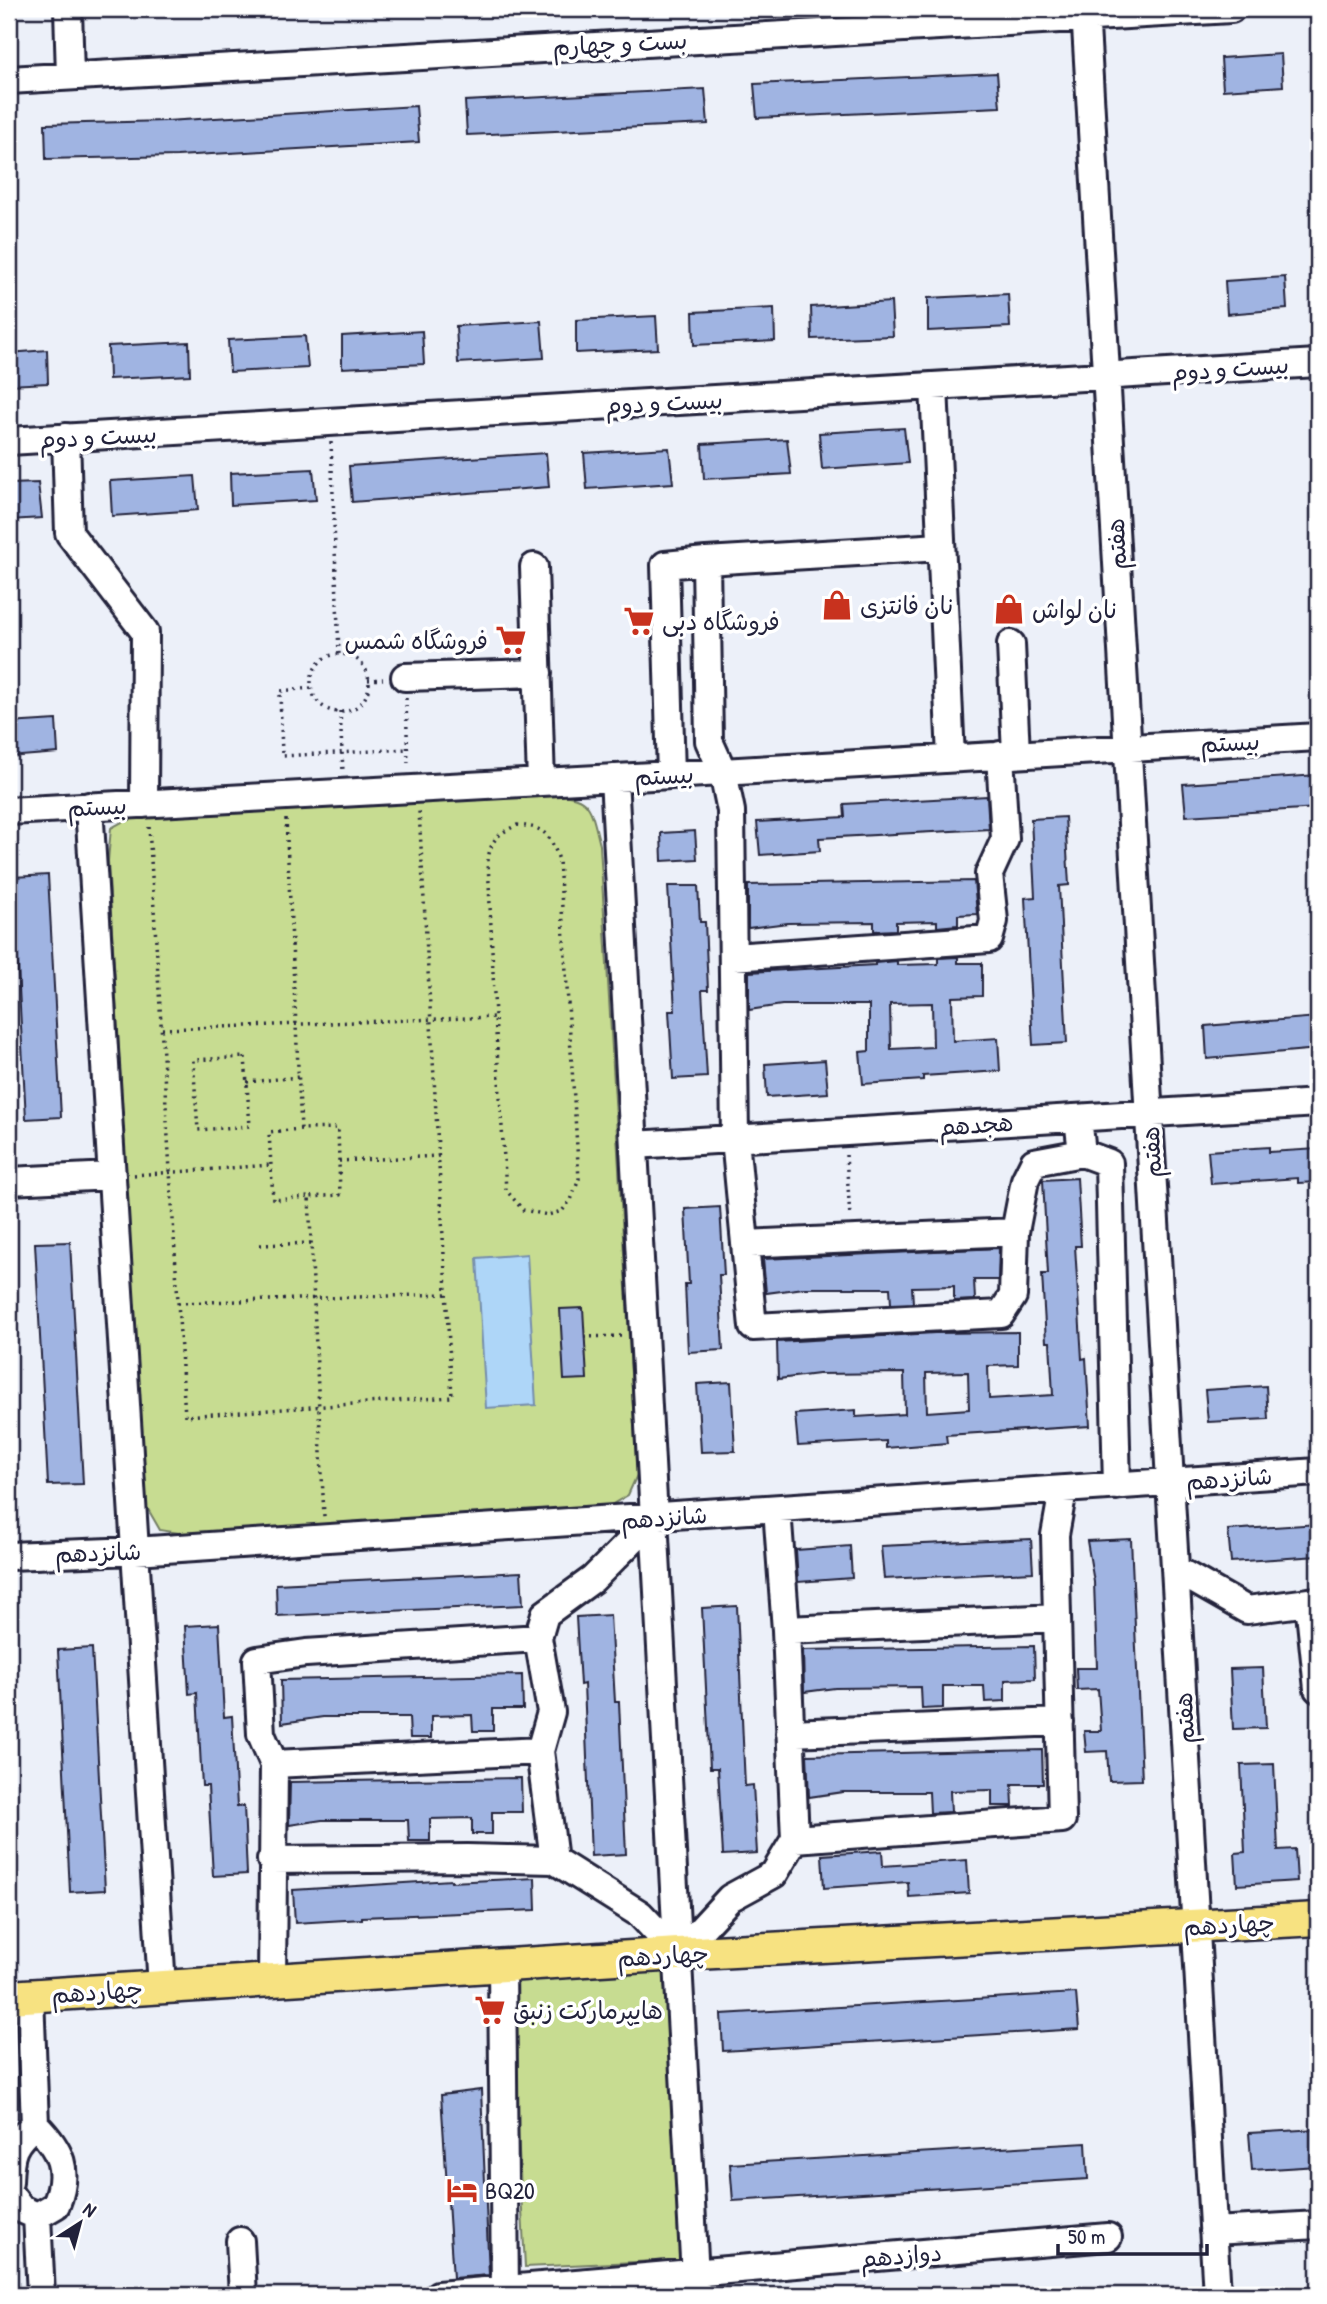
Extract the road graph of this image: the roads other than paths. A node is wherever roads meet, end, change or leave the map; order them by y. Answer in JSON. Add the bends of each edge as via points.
{"nodes":[{"id":1,"x":68,"y":9,"type":"edge"},
{"id":2,"x":1231,"y":9,"type":"edge"},
{"id":3,"x":1085,"y":13,"type":"edge"},
{"id":4,"x":1014,"y":14,"type":"edge"},
{"id":5,"x":70,"y":76,"type":"junction"},
{"id":6,"x":9,"y":80,"type":"edge"},
{"id":7,"x":1318,"y":363,"type":"edge"},
{"id":8,"x":1106,"y":376,"type":"junction"},
{"id":9,"x":934,"y":386,"type":"junction"},
{"id":10,"x":66,"y":437,"type":"junction"},
{"id":11,"x":9,"y":441,"type":"edge"},
{"id":12,"x":942,"y":547,"type":"junction"},
{"id":13,"x":706,"y":561,"type":"junction"},
{"id":14,"x":534,"y":567,"type":"dead end"},
{"id":15,"x":1010,"y":644,"type":"dead end"},
{"id":16,"x":538,"y":673,"type":"junction"},
{"id":17,"x":405,"y":677,"type":"road end"},
{"id":18,"x":1318,"y":737,"type":"edge"},
{"id":19,"x":1128,"y":748,"type":"junction"},
{"id":20,"x":1008,"y":755,"type":"junction"},
{"id":21,"x":951,"y":758,"type":"junction"},
{"id":22,"x":723,"y":772,"type":"junction"},
{"id":23,"x":671,"y":775,"type":"junction"},
{"id":24,"x":614,"y":778,"type":"junction"},
{"id":25,"x":541,"y":782,"type":"junction"},
{"id":26,"x":144,"y":804,"type":"junction"},
{"id":27,"x":89,"y":806,"type":"junction"},
{"id":28,"x":9,"y":811,"type":"edge"},
{"id":29,"x":733,"y":957,"type":"junction"},
{"id":30,"x":1318,"y":1103,"type":"edge"},
{"id":31,"x":1149,"y":1113,"type":"junction"},
{"id":32,"x":1078,"y":1118,"type":"junction"},
{"id":33,"x":735,"y":1139,"type":"junction"},
{"id":34,"x":634,"y":1145,"type":"junction"},
{"id":35,"x":1082,"y":1153,"type":"junction"},
{"id":36,"x":112,"y":1176,"type":"junction"},
{"id":37,"x":9,"y":1181,"type":"edge"},
{"id":38,"x":1015,"y":1232,"type":"junction"},
{"id":39,"x":745,"y":1244,"type":"junction"},
{"id":40,"x":1318,"y":1472,"type":"edge"},
{"id":41,"x":1170,"y":1482,"type":"junction"},
{"id":42,"x":1117,"y":1486,"type":"junction"},
{"id":43,"x":1063,"y":1490,"type":"junction"},
{"id":44,"x":777,"y":1509,"type":"junction"},
{"id":45,"x":654,"y":1518,"type":"junction"},
{"id":46,"x":135,"y":1551,"type":"junction"},
{"id":47,"x":9,"y":1556,"type":"edge"},
{"id":48,"x":1175,"y":1569,"type":"junction"},
{"id":49,"x":1314,"y":1602,"type":"edge"},
{"id":50,"x":1057,"y":1618,"type":"junction"},
{"id":51,"x":786,"y":1630,"type":"junction"},
{"id":52,"x":538,"y":1638,"type":"junction"},
{"id":53,"x":1318,"y":1689,"type":"edge"},
{"id":54,"x":1060,"y":1722,"type":"junction"},
{"id":55,"x":790,"y":1733,"type":"junction"},
{"id":56,"x":540,"y":1751,"type":"junction"},
{"id":57,"x":274,"y":1764,"type":"junction"},
{"id":58,"x":795,"y":1839,"type":"junction"},
{"id":59,"x":271,"y":1860,"type":"junction"},
{"id":60,"x":554,"y":1860,"type":"junction"},
{"id":61,"x":1318,"y":1919,"type":"edge"},
{"id":62,"x":1196,"y":1926,"type":"junction"},
{"id":63,"x":678,"y":1954,"type":"junction"},
{"id":64,"x":502,"y":1965,"type":"junction"},
{"id":65,"x":272,"y":1980,"type":"junction"},
{"id":66,"x":162,"y":1987,"type":"junction"},
{"id":67,"x":19,"y":1996,"type":"edge"},
{"id":68,"x":36,"y":2124,"type":"junction"},
{"id":69,"x":9,"y":2182,"type":"edge"},
{"id":70,"x":19,"y":2207,"type":"edge"},
{"id":71,"x":1318,"y":2225,"type":"edge"},
{"id":72,"x":1213,"y":2231,"type":"junction"},
{"id":73,"x":1108,"y":2237,"type":"dead end"},
{"id":74,"x":240,"y":2241,"type":"dead end"},
{"id":75,"x":695,"y":2284,"type":"edge"},
{"id":76,"x":505,"y":2293,"type":"edge"},
{"id":77,"x":41,"y":2295,"type":"edge"},
{"id":78,"x":243,"y":2295,"type":"edge"},
{"id":79,"x":438,"y":2295,"type":"edge"},
{"id":80,"x":1217,"y":2295,"type":"edge"}],
"edges":[{"from":1,"to":5,"type":"street"},
{"from":2,"to":3,"type":"street","name":"بست و چهارم"},
{"from":3,"to":4,"type":"street","name":"بست و چهارم"},
{"from":3,"to":8,"type":"street","name":"هفتم"},
{"from":4,"to":5,"type":"street","name":"بست و چهارم"},
{"from":5,"to":6,"type":"street","name":"بست و چهارم"},
{"from":7,"to":8,"type":"street","name":"بیست و دوم"},
{"from":8,"to":9,"type":"street","name":"بیست و دوم"},
{"from":8,"to":19,"type":"street","name":"هفتم"},
{"from":9,"to":10,"type":"street","name":"بیست و دوم"},
{"from":9,"to":12,"type":"street"},
{"from":10,"to":11,"type":"street","name":"بیست و دوم"},
{"from":10,"to":26,"type":"street","via":[[69,533],[145,632]]},
{"from":12,"to":13,"type":"street"},
{"from":12,"to":21,"type":"street"},
{"from":13,"to":22,"type":"street","via":[[709,741]]},
{"from":13,"to":23,"type":"street","via":[[665,565]]},
{"from":14,"to":16,"type":"street"},
{"from":15,"to":20,"type":"street"},
{"from":16,"to":17,"type":"street"},
{"from":16,"to":25,"type":"street"},
{"from":18,"to":19,"type":"street","name":"بیستم"},
{"from":19,"to":20,"type":"street","name":"بیستم"},
{"from":19,"to":31,"type":"street","name":"هفتم"},
{"from":20,"to":21,"type":"street","name":"بیستم"},
{"from":20,"to":29,"type":"street","via":[[1005,839],[989,874],[994,921],[989,939]]},
{"from":21,"to":22,"type":"street","name":"بیستم"},
{"from":22,"to":23,"type":"street","name":"بیستم"},
{"from":22,"to":29,"type":"street","via":[[731,811]]},
{"from":23,"to":24,"type":"street","name":"بیستم"},
{"from":24,"to":25,"type":"street","name":"بیستم"},
{"from":24,"to":34,"type":"street"},
{"from":25,"to":26,"type":"street","name":"بیستم"},
{"from":26,"to":27,"type":"street","name":"بیستم"},
{"from":27,"to":28,"type":"street","name":"بیستم"},
{"from":27,"to":36,"type":"street"},
{"from":29,"to":33,"type":"street"},
{"from":30,"to":31,"type":"street","name":"هجدهم"},
{"from":31,"to":32,"type":"street","name":"هجدهم"},
{"from":31,"to":41,"type":"street","name":"هفتم"},
{"from":32,"to":33,"type":"street","name":"هجدهم"},
{"from":32,"to":35,"type":"street"},
{"from":33,"to":34,"type":"street","name":"هجدهم"},
{"from":33,"to":39,"type":"street"},
{"from":34,"to":45,"type":"street"},
{"from":35,"to":38,"type":"street","via":[[1034,1162],[1025,1180]]},
{"from":35,"to":42,"type":"street","via":[[1109,1163]]},
{"from":36,"to":37,"type":"street"},
{"from":36,"to":46,"type":"street"},
{"from":38,"to":39,"type":"street"},
{"from":38,"to":39,"type":"street","via":[[1013,1296],[1001,1314],[753,1327]]},
{"from":40,"to":41,"type":"street","name":"شانزدهم"},
{"from":41,"to":42,"type":"street","name":"شانزدهم"},
{"from":41,"to":48,"type":"street","name":"هفتم"},
{"from":42,"to":43,"type":"street","name":"شانزدهم"},
{"from":43,"to":44,"type":"street","name":"شانزدهم"},
{"from":43,"to":50,"type":"street","via":[[1055,1535]]},
{"from":44,"to":45,"type":"street","name":"شانزدهم"},
{"from":44,"to":51,"type":"street"},
{"from":45,"to":46,"type":"street","name":"شانزدهم"},
{"from":45,"to":52,"type":"street","via":[[593,1579],[545,1614]]},
{"from":45,"to":63,"type":"street"},
{"from":46,"to":47,"type":"street","name":"شانزدهم"},
{"from":46,"to":66,"type":"street"},
{"from":48,"to":49,"type":"street","via":[[1247,1610]]},
{"from":48,"to":62,"type":"street","name":"هفتم"},
{"from":49,"to":53,"type":"street"},
{"from":50,"to":51,"type":"street"},
{"from":50,"to":54,"type":"street"},
{"from":51,"to":55,"type":"street"},
{"from":52,"to":56,"type":"street","via":[[551,1712]]},
{"from":52,"to":57,"type":"street","via":[[257,1660],[261,1734]]},
{"from":54,"to":55,"type":"street"},
{"from":54,"to":58,"type":"street","via":[[1062,1819]]},
{"from":55,"to":58,"type":"street"},
{"from":56,"to":57,"type":"street"},
{"from":56,"to":60,"type":"street"},
{"from":57,"to":59,"type":"street"},
{"from":58,"to":63,"type":"street","via":[[774,1874],[730,1898]]},
{"from":59,"to":60,"type":"street"},
{"from":59,"to":65,"type":"street"},
{"from":60,"to":63,"type":"street","via":[[640,1914]]},
{"from":61,"to":62,"type":"main road","name":"چهاردهم"},
{"from":62,"to":63,"type":"main road","name":"چهاردهم"},
{"from":62,"to":72,"type":"street","name":"هفتم"},
{"from":63,"to":64,"type":"main road","name":"چهاردهم"},
{"from":63,"to":75,"type":"street"},
{"from":64,"to":65,"type":"main road","name":"چهاردهم"},
{"from":64,"to":76,"type":"street"},
{"from":65,"to":66,"type":"main road","name":"چهاردهم"},
{"from":66,"to":67,"type":"main road","name":"چهاردهم"},
{"from":67,"to":68,"type":"street"},
{"from":68,"to":69,"type":"street","via":[[17,2140],[9,2162]]},
{"from":68,"to":70,"type":"street","via":[[53,2142],[64,2185],[56,2205]]},
{"from":70,"to":77,"type":"street"},
{"from":71,"to":72,"type":"street"},
{"from":72,"to":80,"type":"street","name":"هفتم"},
{"from":73,"to":75,"type":"street","name":"دوازدهم"},
{"from":74,"to":78,"type":"street"},
{"from":75,"to":76,"type":"street","name":"دوازدهم"},
{"from":76,"to":79,"type":"street","name":"دوازدهم"}]}
